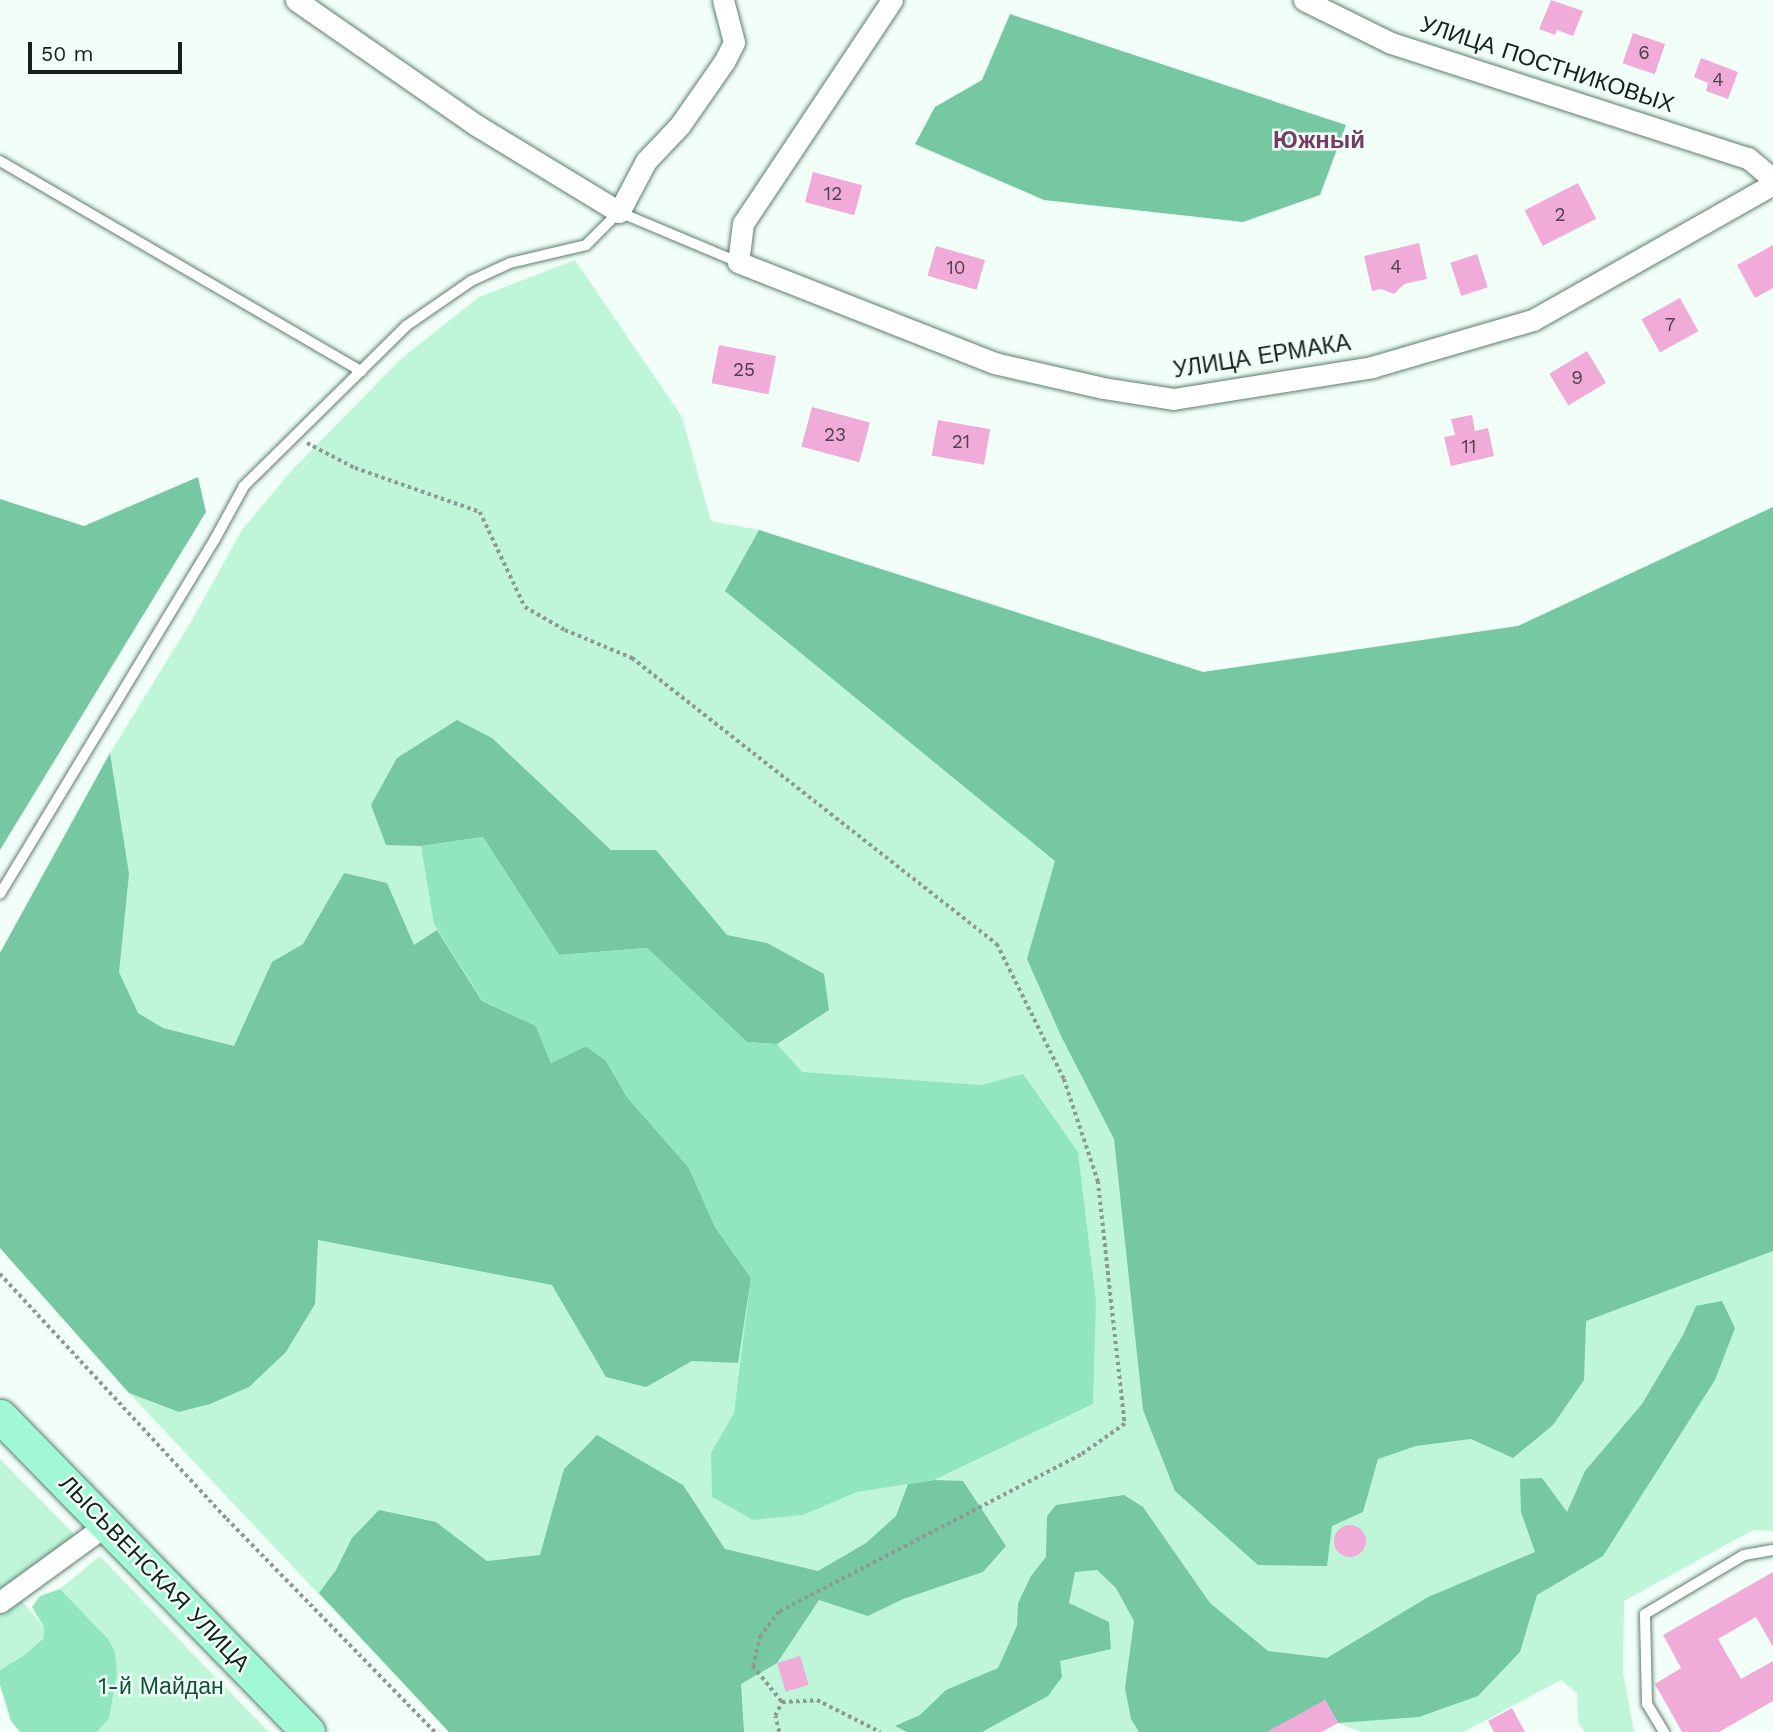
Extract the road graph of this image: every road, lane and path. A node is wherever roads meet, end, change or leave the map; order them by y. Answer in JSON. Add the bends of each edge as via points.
{"nodes":[{"id":1,"x":296,"y":0,"type":"edge"},
{"id":2,"x":723,"y":0,"type":"edge"},
{"id":3,"x":892,"y":0,"type":"edge"},
{"id":4,"x":1304,"y":0,"type":"edge"},
{"id":5,"x":0,"y":161,"type":"edge"},
{"id":6,"x":1773,"y":179,"type":"edge"},
{"id":7,"x":1773,"y":184,"type":"edge"},
{"id":8,"x":619,"y":212,"type":"junction"},
{"id":9,"x":738,"y":262,"type":"junction"},
{"id":10,"x":361,"y":371,"type":"junction"},
{"id":11,"x":295,"y":437,"type":"junction"},
{"id":12,"x":0,"y":894,"type":"edge"},
{"id":13,"x":0,"y":1273,"type":"edge"},
{"id":14,"x":0,"y":1416,"type":"edge"},
{"id":15,"x":106,"y":1525,"type":"junction"},
{"id":16,"x":1773,"y":1550,"type":"edge"},
{"id":17,"x":0,"y":1602,"type":"edge"},
{"id":18,"x":782,"y":1702,"type":"junction"},
{"id":19,"x":308,"y":1732,"type":"edge"},
{"id":20,"x":435,"y":1732,"type":"edge"},
{"id":21,"x":779,"y":1732,"type":"edge"},
{"id":22,"x":880,"y":1732,"type":"edge"},
{"id":23,"x":1664,"y":1732,"type":"edge"}],
"edges":[{"from":1,"to":8,"type":"street","via":[[476,125]]},
{"from":2,"to":8,"type":"street","via":[[734,42],[680,125],[646,161]]},
{"from":3,"to":9,"type":"street","via":[[743,223]]},
{"from":4,"to":6,"type":"street","name":"УЛИЦА ПОСТНИКОВЫХ","via":[[1391,43],[1748,158]]},
{"from":5,"to":10,"type":"lane"},
{"from":7,"to":9,"type":"street","name":"УЛИЦА ЕРМАКА","via":[[1533,320],[1372,367],[1173,399],[994,363]]},
{"from":8,"to":9,"type":"lane"},
{"from":8,"to":10,"type":"lane","via":[[586,245],[510,263],[471,282],[406,326]]},
{"from":10,"to":11,"type":"lane"},
{"from":11,"to":12,"type":"lane","via":[[244,486]]},
{"from":11,"to":18,"type":"path","via":[[355,468],[480,512],[525,607],[565,630],[632,658],[997,944],[1063,1079],[1098,1181],[1125,1424],[1081,1455],[779,1612],[761,1636],[754,1666]]},
{"from":13,"to":20,"type":"path","via":[[227,1519]]},
{"from":14,"to":15,"type":"main road","name":"ЛЫСЬВЕНСКАЯ УЛИЦА"},
{"from":15,"to":17,"type":"street"},
{"from":15,"to":19,"type":"main road","name":"ЛЫСЬВЕНСКАЯ УЛИЦА"},
{"from":16,"to":23,"type":"lane","via":[[1744,1555],[1645,1614],[1647,1704]]},
{"from":18,"to":21,"type":"path","via":[[775,1716]]},
{"from":18,"to":22,"type":"path","via":[[817,1700]]}]}
